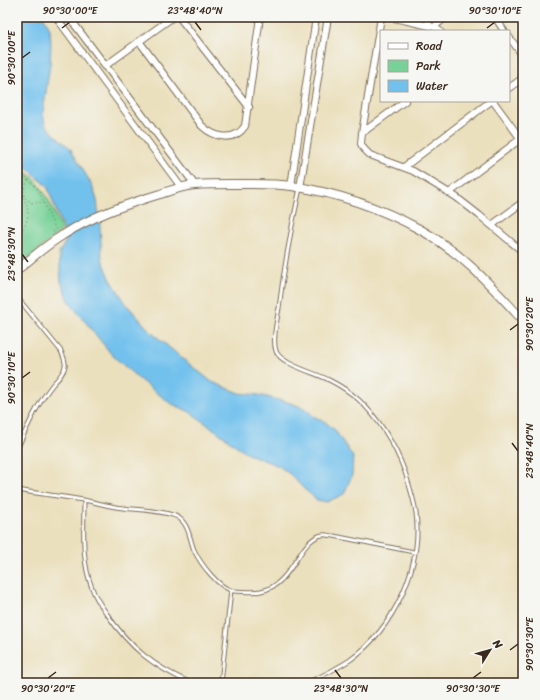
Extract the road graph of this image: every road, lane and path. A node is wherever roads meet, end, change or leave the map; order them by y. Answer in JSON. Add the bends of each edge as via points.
{"nodes":[{"id":1,"x":56,"y":17,"type":"edge"},
{"id":2,"x":69,"y":17,"type":"edge"},
{"id":3,"x":173,"y":17,"type":"edge"},
{"id":4,"x":179,"y":17,"type":"edge"},
{"id":5,"x":260,"y":17,"type":"edge"},
{"id":6,"x":316,"y":17,"type":"edge"},
{"id":7,"x":328,"y":17,"type":"edge"},
{"id":8,"x":381,"y":17,"type":"edge"},
{"id":9,"x":390,"y":17,"type":"edge"},
{"id":10,"x":429,"y":17,"type":"edge"},
{"id":11,"x":446,"y":17,"type":"edge"},
{"id":12,"x":495,"y":17,"type":"edge"},
{"id":13,"x":431,"y":26,"type":"junction"},
{"id":14,"x":438,"y":30,"type":"edge"},
{"id":15,"x":502,"y":30,"type":"edge"},
{"id":16,"x":510,"y":38,"type":"edge"},
{"id":17,"x":139,"y":41,"type":"junction"},
{"id":18,"x":523,"y":56,"type":"edge"},
{"id":19,"x":105,"y":66,"type":"junction"},
{"id":20,"x":523,"y":78,"type":"edge"},
{"id":21,"x":510,"y":87,"type":"edge"},
{"id":22,"x":404,"y":102,"type":"edge"},
{"id":23,"x":491,"y":102,"type":"edge"},
{"id":24,"x":493,"y":102,"type":"edge"},
{"id":25,"x":248,"y":107,"type":"junction"},
{"id":26,"x":362,"y":133,"type":"junction"},
{"id":27,"x":522,"y":139,"type":"edge"},
{"id":28,"x":404,"y":167,"type":"junction"},
{"id":29,"x":17,"y":169,"type":"edge"},
{"id":30,"x":28,"y":180,"type":"junction"},
{"id":31,"x":195,"y":185,"type":"junction"},
{"id":32,"x":291,"y":186,"type":"junction"},
{"id":33,"x":181,"y":187,"type":"junction"},
{"id":34,"x":300,"y":188,"type":"junction"},
{"id":35,"x":17,"y":192,"type":"edge"},
{"id":36,"x":449,"y":193,"type":"junction"},
{"id":37,"x":24,"y":198,"type":"junction"},
{"id":38,"x":44,"y":202,"type":"junction"},
{"id":39,"x":523,"y":202,"type":"edge"},
{"id":40,"x":17,"y":203,"type":"edge"},
{"id":41,"x":492,"y":225,"type":"junction"},
{"id":42,"x":59,"y":232,"type":"junction"},
{"id":43,"x":17,"y":235,"type":"edge"},
{"id":44,"x":523,"y":252,"type":"edge"},
{"id":45,"x":17,"y":270,"type":"edge"},
{"id":46,"x":17,"y":297,"type":"edge"},
{"id":47,"x":523,"y":317,"type":"edge"},
{"id":48,"x":17,"y":449,"type":"edge"},
{"id":49,"x":17,"y":490,"type":"edge"},
{"id":50,"x":84,"y":500,"type":"junction"},
{"id":51,"x":414,"y":552,"type":"junction"},
{"id":52,"x":231,"y":590,"type":"junction"},
{"id":53,"x":191,"y":683,"type":"edge"},
{"id":54,"x":221,"y":683,"type":"edge"},
{"id":55,"x":307,"y":683,"type":"edge"}],
"edges":[{"from":1,"to":33,"type":"street"},
{"from":2,"to":19,"type":"street"},
{"from":3,"to":17,"type":"street"},
{"from":4,"to":25,"type":"street"},
{"from":5,"to":25,"type":"street"},
{"from":6,"to":32,"type":"street"},
{"from":7,"to":34,"type":"street"},
{"from":8,"to":26,"type":"street"},
{"from":9,"to":13,"type":"street"},
{"from":10,"to":13,"type":"street"},
{"from":11,"to":13,"type":"street"},
{"from":12,"to":15,"type":"street"},
{"from":13,"to":14,"type":"street"},
{"from":16,"to":18,"type":"street"},
{"from":17,"to":19,"type":"street"},
{"from":17,"to":25,"type":"street","via":[[208,131],[220,137],[237,134],[245,126]]},
{"from":19,"to":31,"type":"street"},
{"from":20,"to":21,"type":"street"},
{"from":22,"to":26,"type":"street"},
{"from":23,"to":28,"type":"street"},
{"from":24,"to":27,"type":"street"},
{"from":26,"to":28,"type":"street","via":[[361,144],[370,155]]},
{"from":27,"to":36,"type":"street"},
{"from":28,"to":36,"type":"street"},
{"from":29,"to":30,"type":"path"},
{"from":30,"to":38,"type":"path","via":[[37,188]]},
{"from":30,"to":38,"type":"path","via":[[23,191],[24,197],[31,203]]},
{"from":31,"to":32,"type":"street"},
{"from":31,"to":33,"type":"street"},
{"from":32,"to":34,"type":"street"},
{"from":33,"to":42,"type":"street"},
{"from":34,"to":47,"type":"street","via":[[368,205],[421,230],[464,260],[518,315]]},
{"from":34,"to":51,"type":"lane","via":[[281,289],[275,331],[276,352],[283,360],[325,378],[354,397],[372,415],[388,437],[410,488],[416,513],[417,534]]},
{"from":35,"to":37,"type":"path"},
{"from":36,"to":41,"type":"street"},
{"from":37,"to":40,"type":"path"},
{"from":37,"to":43,"type":"path","via":[[28,207],[28,220]]},
{"from":38,"to":42,"type":"path"},
{"from":39,"to":41,"type":"street"},
{"from":41,"to":44,"type":"street"},
{"from":42,"to":45,"type":"street"},
{"from":46,"to":48,"type":"lane","via":[[61,351],[65,360],[63,373],[42,398]]},
{"from":49,"to":50,"type":"lane"},
{"from":50,"to":52,"type":"lane","via":[[179,518],[202,565],[220,584]]},
{"from":50,"to":53,"type":"lane","via":[[83,547],[92,588],[101,606],[126,639],[142,654],[170,674]]},
{"from":51,"to":52,"type":"lane","via":[[322,535],[313,539],[283,579],[274,586],[261,591]]},
{"from":51,"to":55,"type":"lane","via":[[409,578],[400,601],[388,621],[371,641],[350,659]]},
{"from":52,"to":54,"type":"lane"}]}
